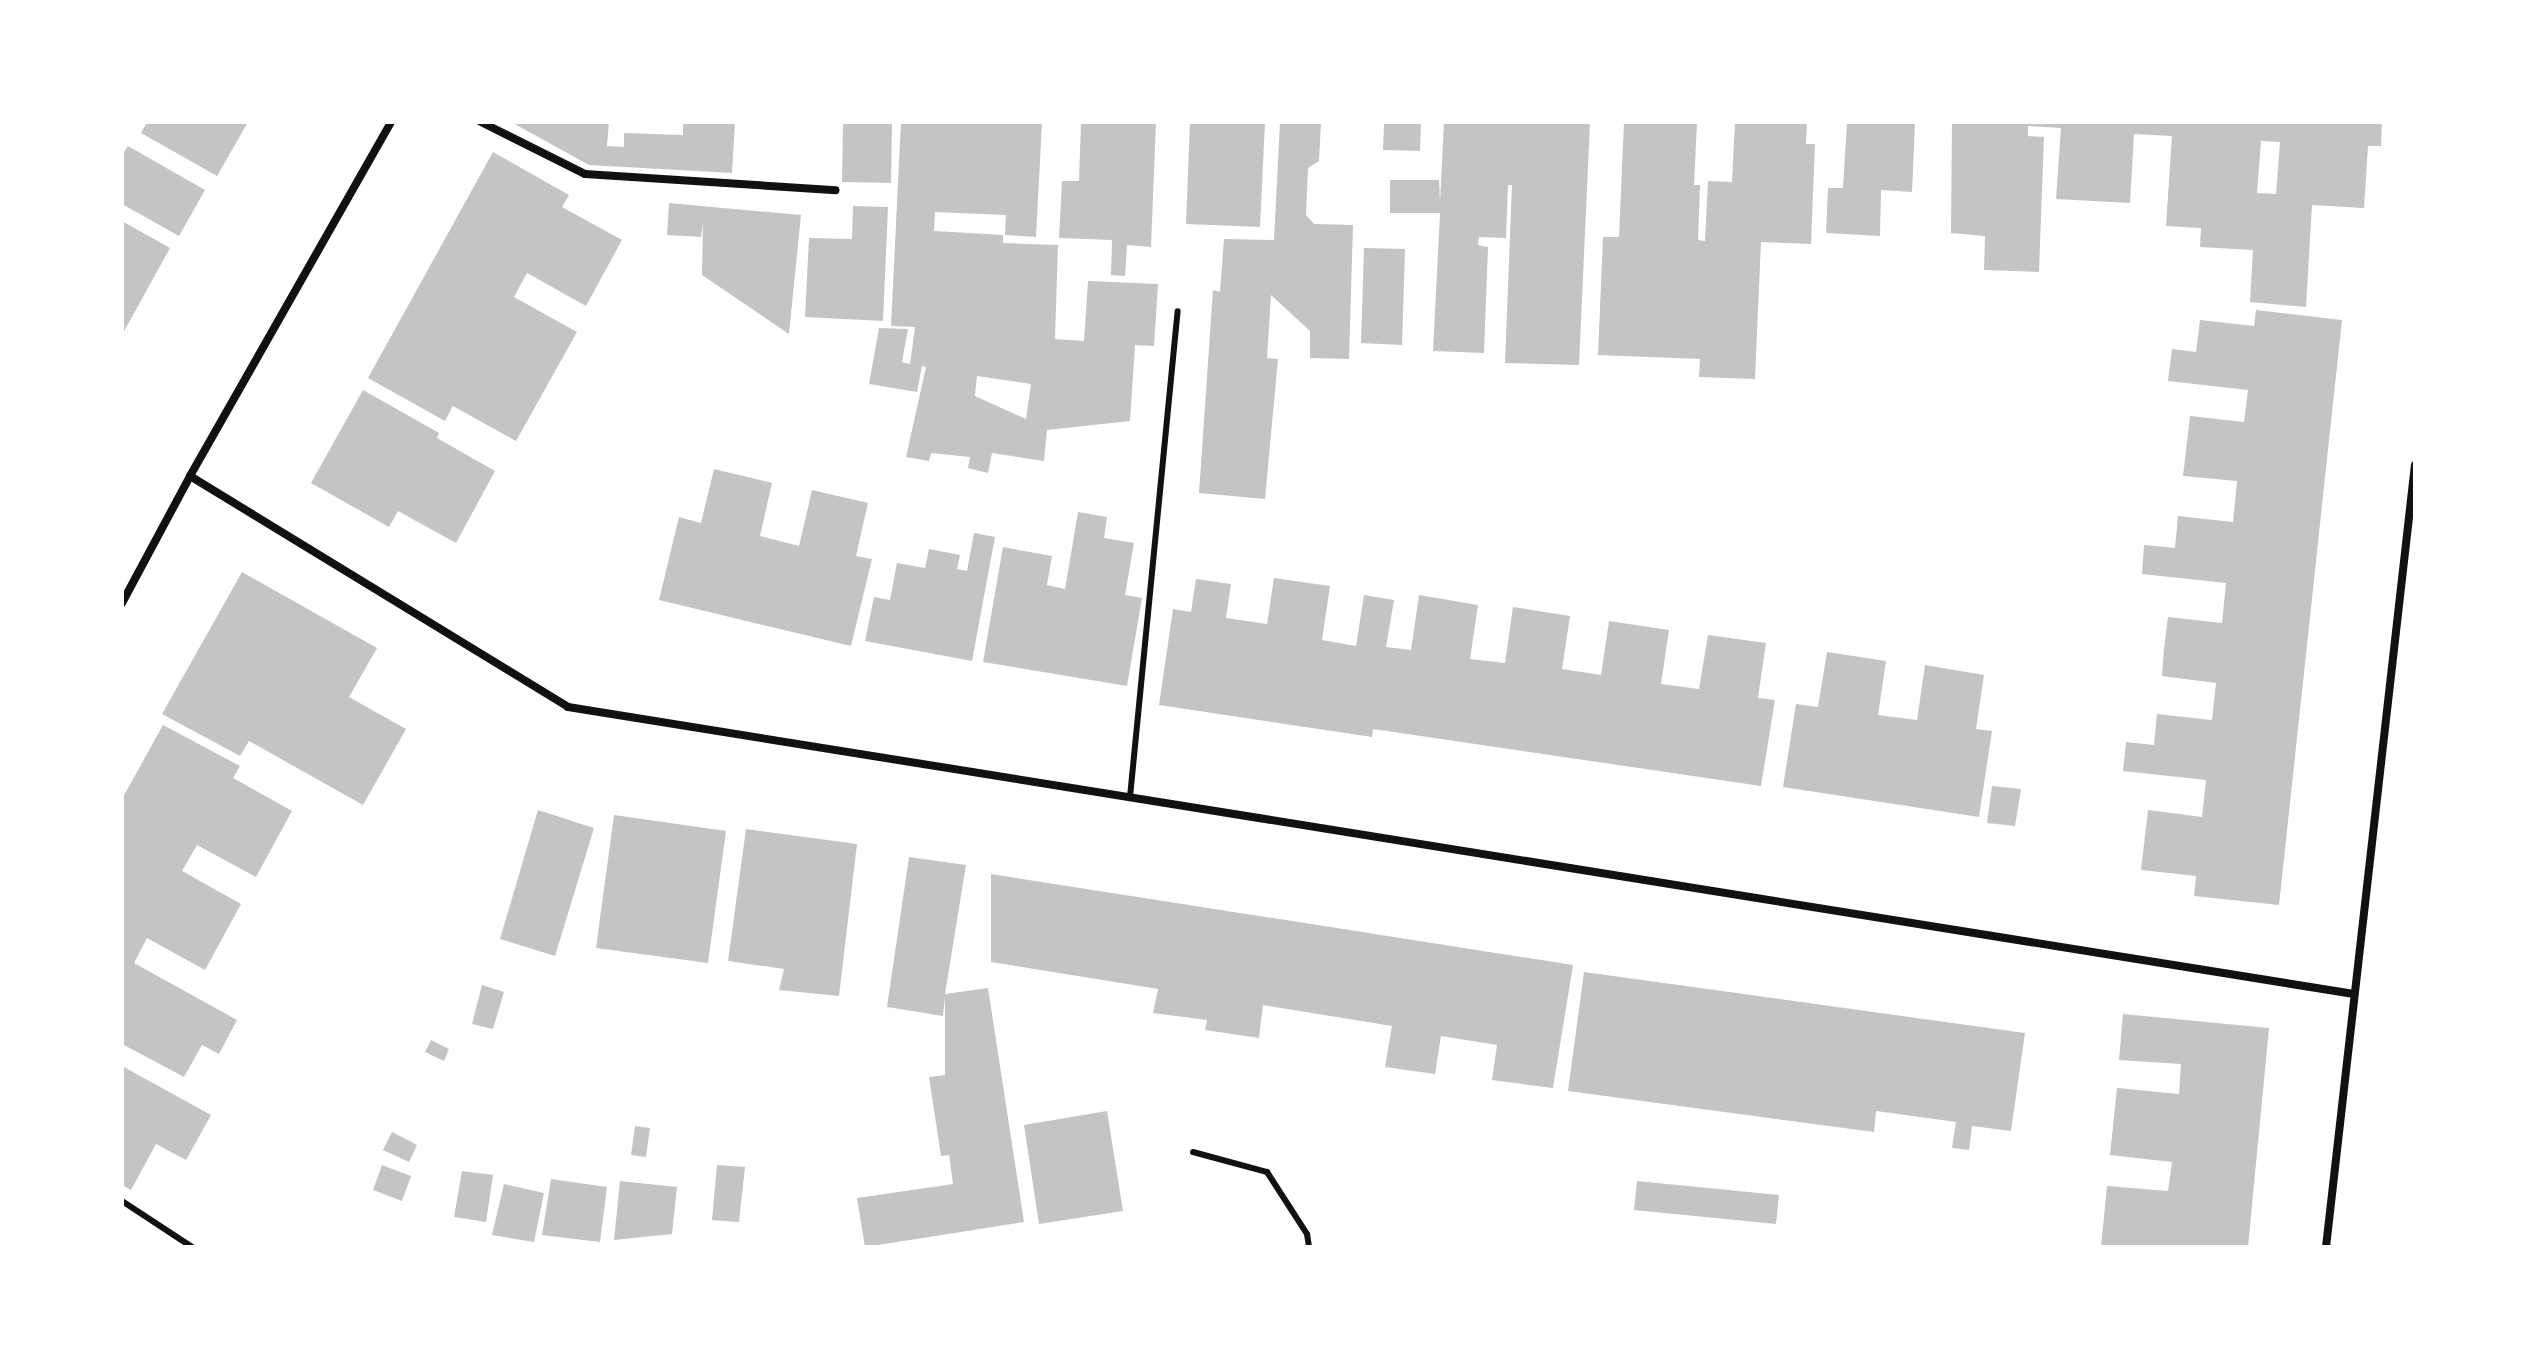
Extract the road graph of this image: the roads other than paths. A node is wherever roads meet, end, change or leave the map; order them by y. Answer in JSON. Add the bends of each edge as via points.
{"nodes":[{"id":1,"x":391,"y":122,"type":"edge"},
{"id":2,"x":481,"y":122,"type":"edge"},
{"id":3,"x":835,"y":190,"type":"dead end"},
{"id":4,"x":1178,"y":311,"type":"dead end"},
{"id":5,"x":2415,"y":465,"type":"edge"},
{"id":6,"x":190,"y":476,"type":"junction"},
{"id":7,"x":122,"y":603,"type":"edge"},
{"id":8,"x":1130,"y":797,"type":"junction"},
{"id":9,"x":2354,"y":994,"type":"junction"},
{"id":10,"x":1193,"y":1152,"type":"dead end"},
{"id":11,"x":122,"y":1201,"type":"edge"},
{"id":12,"x":192,"y":1247,"type":"edge"},
{"id":13,"x":1309,"y":1247,"type":"edge"},
{"id":14,"x":2326,"y":1247,"type":"edge"}],
"edges":[{"from":1,"to":6,"type":"street"},
{"from":2,"to":3,"type":"street","via":[[585,174]]},
{"from":4,"to":8,"type":"lane"},
{"from":5,"to":9,"type":"street"},
{"from":6,"to":7,"type":"street"},
{"from":6,"to":8,"type":"street","via":[[568,707]]},
{"from":8,"to":9,"type":"street"},
{"from":9,"to":14,"type":"street"},
{"from":10,"to":13,"type":"lane","via":[[1267,1172],[1307,1234]]},
{"from":11,"to":12,"type":"lane"}]}
